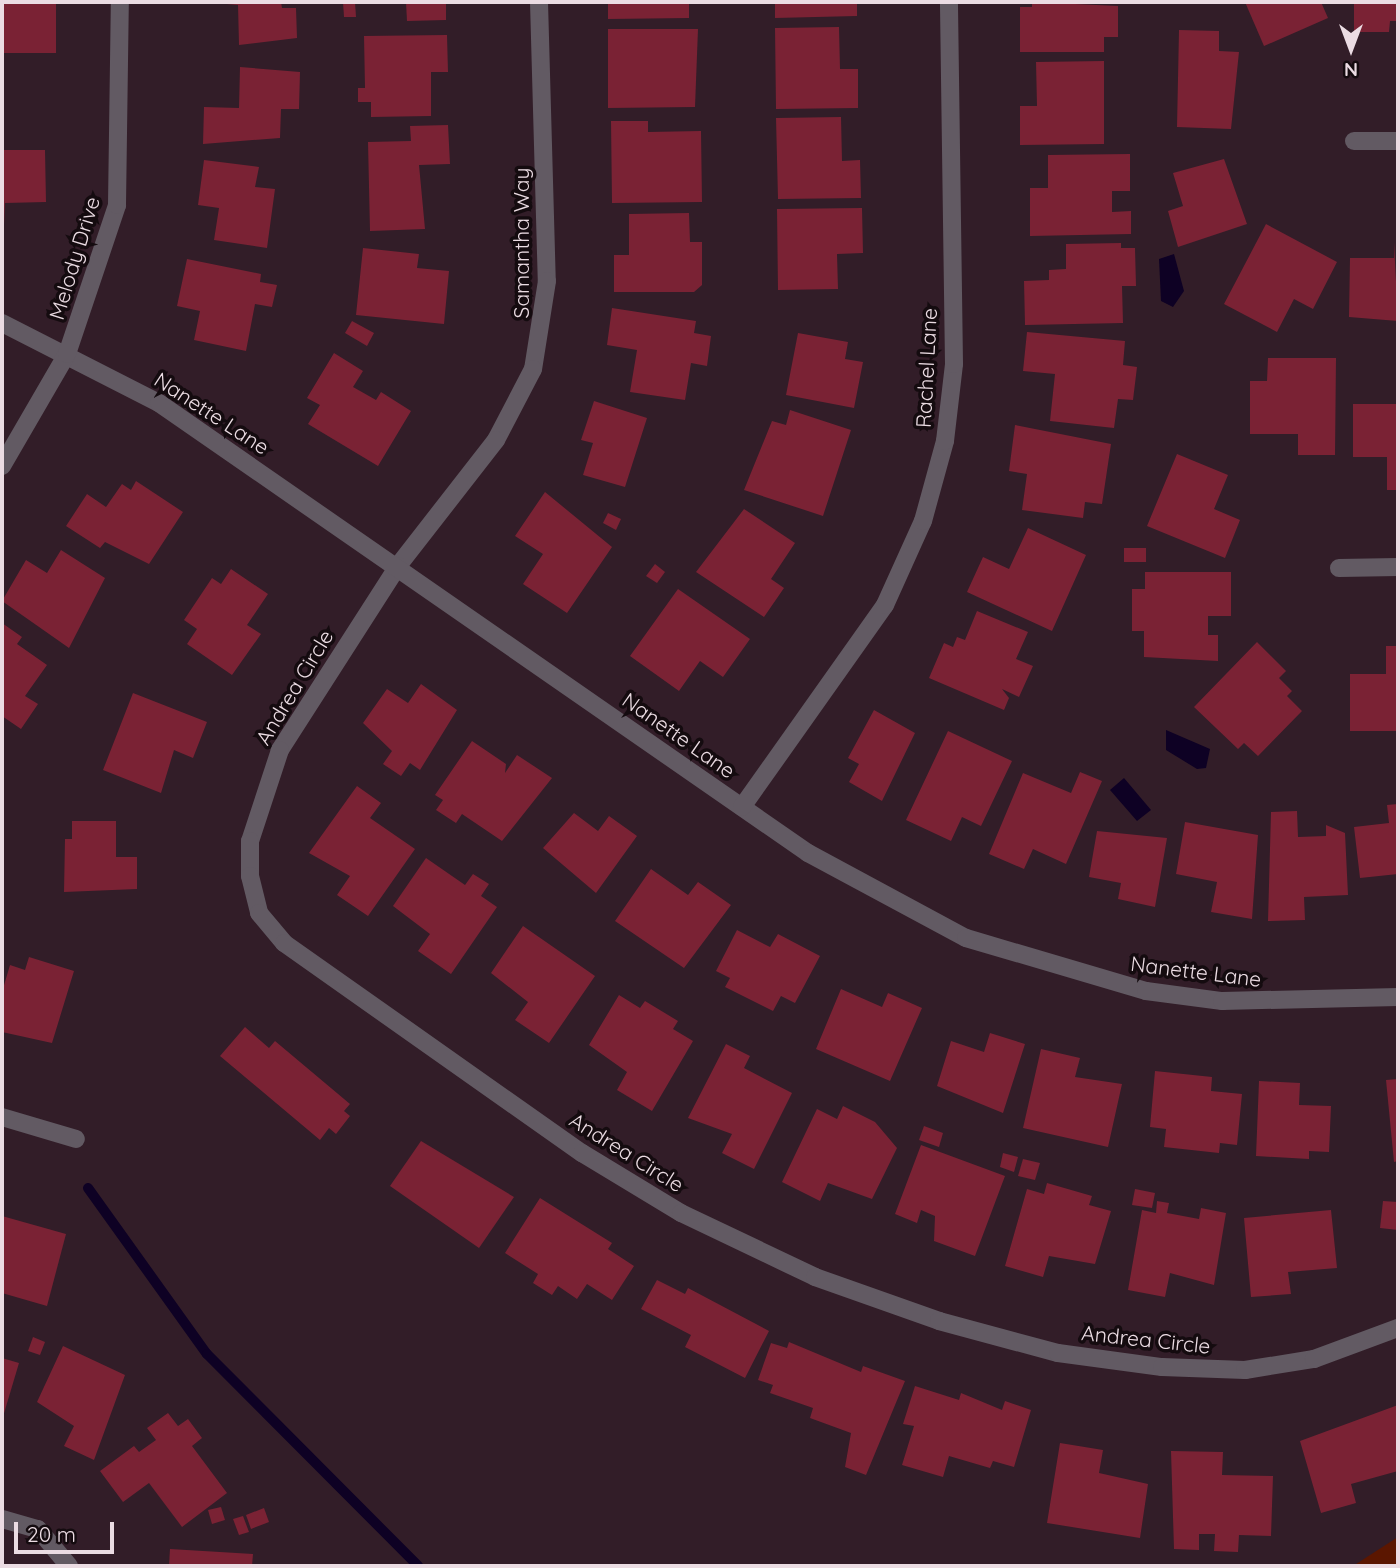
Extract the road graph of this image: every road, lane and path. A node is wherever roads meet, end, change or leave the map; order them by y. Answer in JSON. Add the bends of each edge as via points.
{"nodes":[{"id":1,"x":120,"y":2,"type":"edge"},
{"id":2,"x":539,"y":2,"type":"edge"},
{"id":3,"x":949,"y":2,"type":"edge"},
{"id":4,"x":1353,"y":141,"type":"dead end"},
{"id":5,"x":1398,"y":141,"type":"edge"},
{"id":6,"x":2,"y":323,"type":"edge"},
{"id":7,"x":67,"y":354,"type":"junction"},
{"id":8,"x":2,"y":466,"type":"edge"},
{"id":9,"x":398,"y":566,"type":"junction"},
{"id":10,"x":1398,"y":567,"type":"edge"},
{"id":11,"x":1339,"y":568,"type":"dead end"},
{"id":12,"x":742,"y":807,"type":"junction"},
{"id":13,"x":1398,"y":997,"type":"edge"},
{"id":14,"x":2,"y":1117,"type":"edge"},
{"id":15,"x":76,"y":1139,"type":"dead end"},
{"id":16,"x":1398,"y":1328,"type":"edge"},
{"id":17,"x":2,"y":1519,"type":"edge"},
{"id":18,"x":69,"y":1566,"type":"edge"}],
"edges":[{"from":1,"to":7,"type":"street","name":"Melody Drive","via":[[117,205]]},
{"from":2,"to":9,"type":"street","name":"Samantha Way","via":[[547,281],[536,358],[496,440]]},
{"from":3,"to":12,"type":"street","name":"Rachel Lane","via":[[954,364],[945,441],[923,521],[885,605]]},
{"from":4,"to":5,"type":"street"},
{"from":6,"to":7,"type":"street","name":"Nanette Lane"},
{"from":7,"to":8,"type":"street","name":"Melody Drive"},
{"from":7,"to":9,"type":"street","name":"Nanette Lane","via":[[159,403]]},
{"from":9,"to":12,"type":"street","name":"Nanette Lane"},
{"from":9,"to":16,"type":"street","name":"Andrea Circle","via":[[309,698],[262,796],[250,876],[260,913],[284,943],[582,1153],[681,1213],[815,1277],[939,1321],[1058,1353],[1245,1370],[1314,1359]]},
{"from":10,"to":11,"type":"street"},
{"from":12,"to":13,"type":"street","name":"Nanette Lane","via":[[883,897],[966,937],[1059,969],[1222,1001]]},
{"from":14,"to":15,"type":"street"},
{"from":17,"to":18,"type":"street","via":[[38,1529]]}]}
